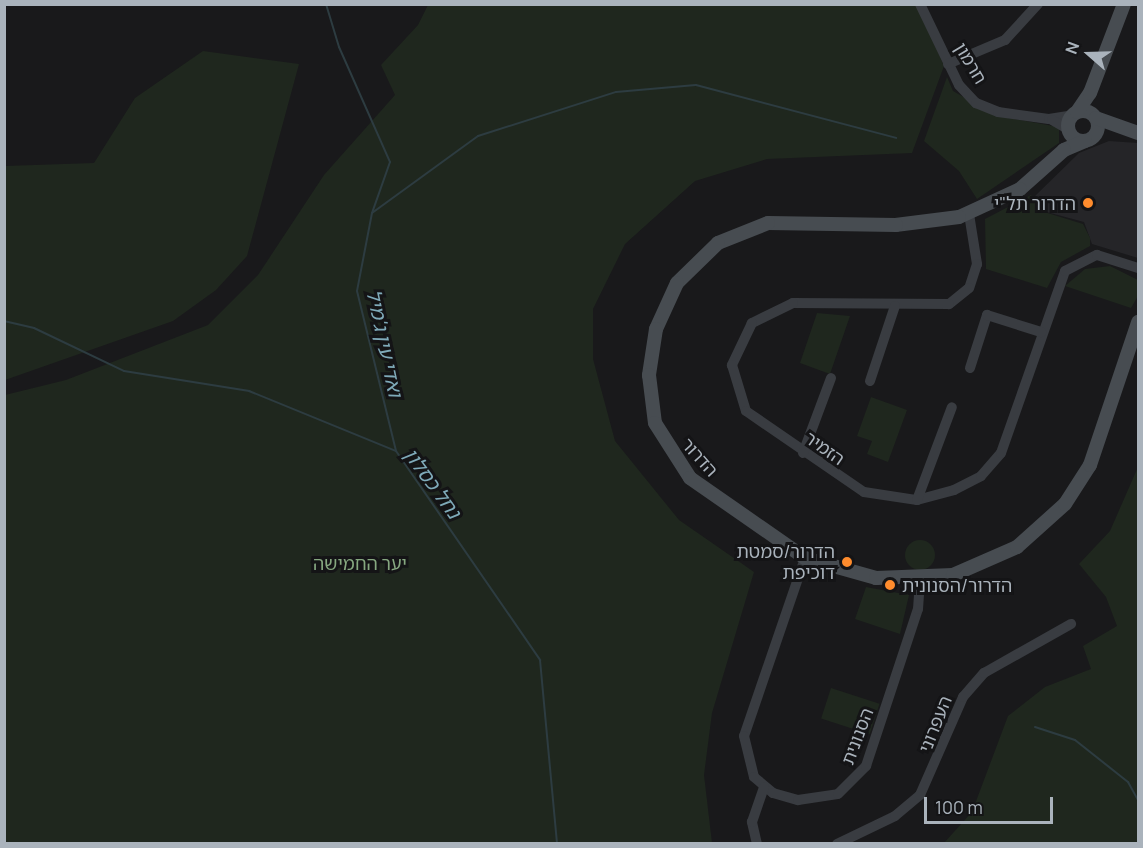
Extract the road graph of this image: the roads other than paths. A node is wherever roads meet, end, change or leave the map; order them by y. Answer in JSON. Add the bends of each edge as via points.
{"nodes":[{"id":1,"x":920,"y":4,"type":"edge"},
{"id":2,"x":1038,"y":4,"type":"edge"},
{"id":3,"x":1124,"y":4,"type":"edge"},
{"id":4,"x":948,"y":64,"type":"junction"},
{"id":5,"x":1092,"y":88,"type":"junction"},
{"id":6,"x":1075,"y":114,"type":"junction"},
{"id":7,"x":1095,"y":117,"type":"junction"},
{"id":8,"x":1049,"y":119,"type":"junction"},
{"id":9,"x":1119,"y":130,"type":"junction"},
{"id":10,"x":1070,"y":131,"type":"junction"},
{"id":11,"x":1138,"y":133,"type":"edge"},
{"id":12,"x":1089,"y":139,"type":"junction"},
{"id":13,"x":1064,"y":150,"type":"junction"},
{"id":14,"x":969,"y":214,"type":"junction"},
{"id":15,"x":1138,"y":268,"type":"edge"},
{"id":16,"x":895,"y":306,"type":"junction"},
{"id":17,"x":1138,"y":321,"type":"edge"},
{"id":18,"x":1041,"y":332,"type":"junction"},
{"id":19,"x":970,"y":368,"type":"dead end"},
{"id":20,"x":831,"y":378,"type":"dead end"},
{"id":21,"x":870,"y":381,"type":"dead end"},
{"id":22,"x":952,"y":407,"type":"dead end"},
{"id":23,"x":803,"y":453,"type":"junction"},
{"id":24,"x":917,"y":500,"type":"junction"},
{"id":25,"x":806,"y":558,"type":"junction"},
{"id":26,"x":920,"y":579,"type":"junction"},
{"id":27,"x":1071,"y":624,"type":"dead end"},
{"id":28,"x":764,"y":787,"type":"junction"},
{"id":29,"x":757,"y":843,"type":"edge"},
{"id":30,"x":837,"y":843,"type":"edge"}],
"edges":[{"from":1,"to":4,"type":"street","name":"חרמון"},
{"from":2,"to":4,"type":"street","via":[[1005,40]]},
{"from":3,"to":5,"type":"street"},
{"from":4,"to":8,"type":"street","name":"חרמון","via":[[964,92],[976,103],[998,112]]},
{"from":5,"to":6,"type":"street","name":"הדרור"},
{"from":5,"to":7,"type":"street"},
{"from":6,"to":7,"type":"street"},
{"from":6,"to":8,"type":"street","name":"חרמון"},
{"from":6,"to":10,"type":"street","name":"הדרור"},
{"from":7,"to":9,"type":"street"},
{"from":7,"to":12,"type":"street"},
{"from":8,"to":10,"type":"street","name":"חרמון"},
{"from":9,"to":11,"type":"street"},
{"from":9,"to":12,"type":"street"},
{"from":10,"to":12,"type":"street"},
{"from":10,"to":13,"type":"street","name":"הדרור"},
{"from":12,"to":13,"type":"street","name":"הדרור"},
{"from":13,"to":14,"type":"street","name":"הדרור","via":[[1020,189]]},
{"from":14,"to":16,"type":"street","name":"הזמיר","via":[[977,251],[969,288],[949,304]]},
{"from":14,"to":25,"type":"street","name":"הדרור","via":[[896,225],[753,226],[702,255],[665,303],[648,375],[649,399],[664,443],[705,491]]},
{"from":15,"to":18,"type":"street","name":"הזמיר","via":[[1111,256],[1075,262],[1058,282]]},
{"from":16,"to":21,"type":"street"},
{"from":16,"to":23,"type":"street","name":"הזמיר","via":[[793,303],[765,313],[742,337],[732,365],[739,398],[755,418]]},
{"from":17,"to":26,"type":"street","name":"הדרור","via":[[1089,465],[1065,504],[1034,534],[997,558],[952,575]]},
{"from":18,"to":19,"type":"street","via":[[987,315]]},
{"from":18,"to":24,"type":"street","name":"הזמיר","via":[[1001,453],[969,483]]},
{"from":20,"to":23,"type":"street"},
{"from":22,"to":24,"type":"street"},
{"from":23,"to":24,"type":"street","name":"הזמיר","via":[[864,492]]},
{"from":25,"to":26,"type":"street","name":"הדרור","via":[[848,574]]},
{"from":25,"to":28,"type":"street","via":[[744,736],[747,764]]},
{"from":26,"to":28,"type":"street","name":"הסנונית","via":[[918,609],[860,776],[838,794],[812,800],[787,798]]},
{"from":27,"to":30,"type":"street","name":"העפרוני","via":[[984,673],[963,697],[920,795],[895,816]]},
{"from":28,"to":29,"type":"street","via":[[752,822]]}]}
